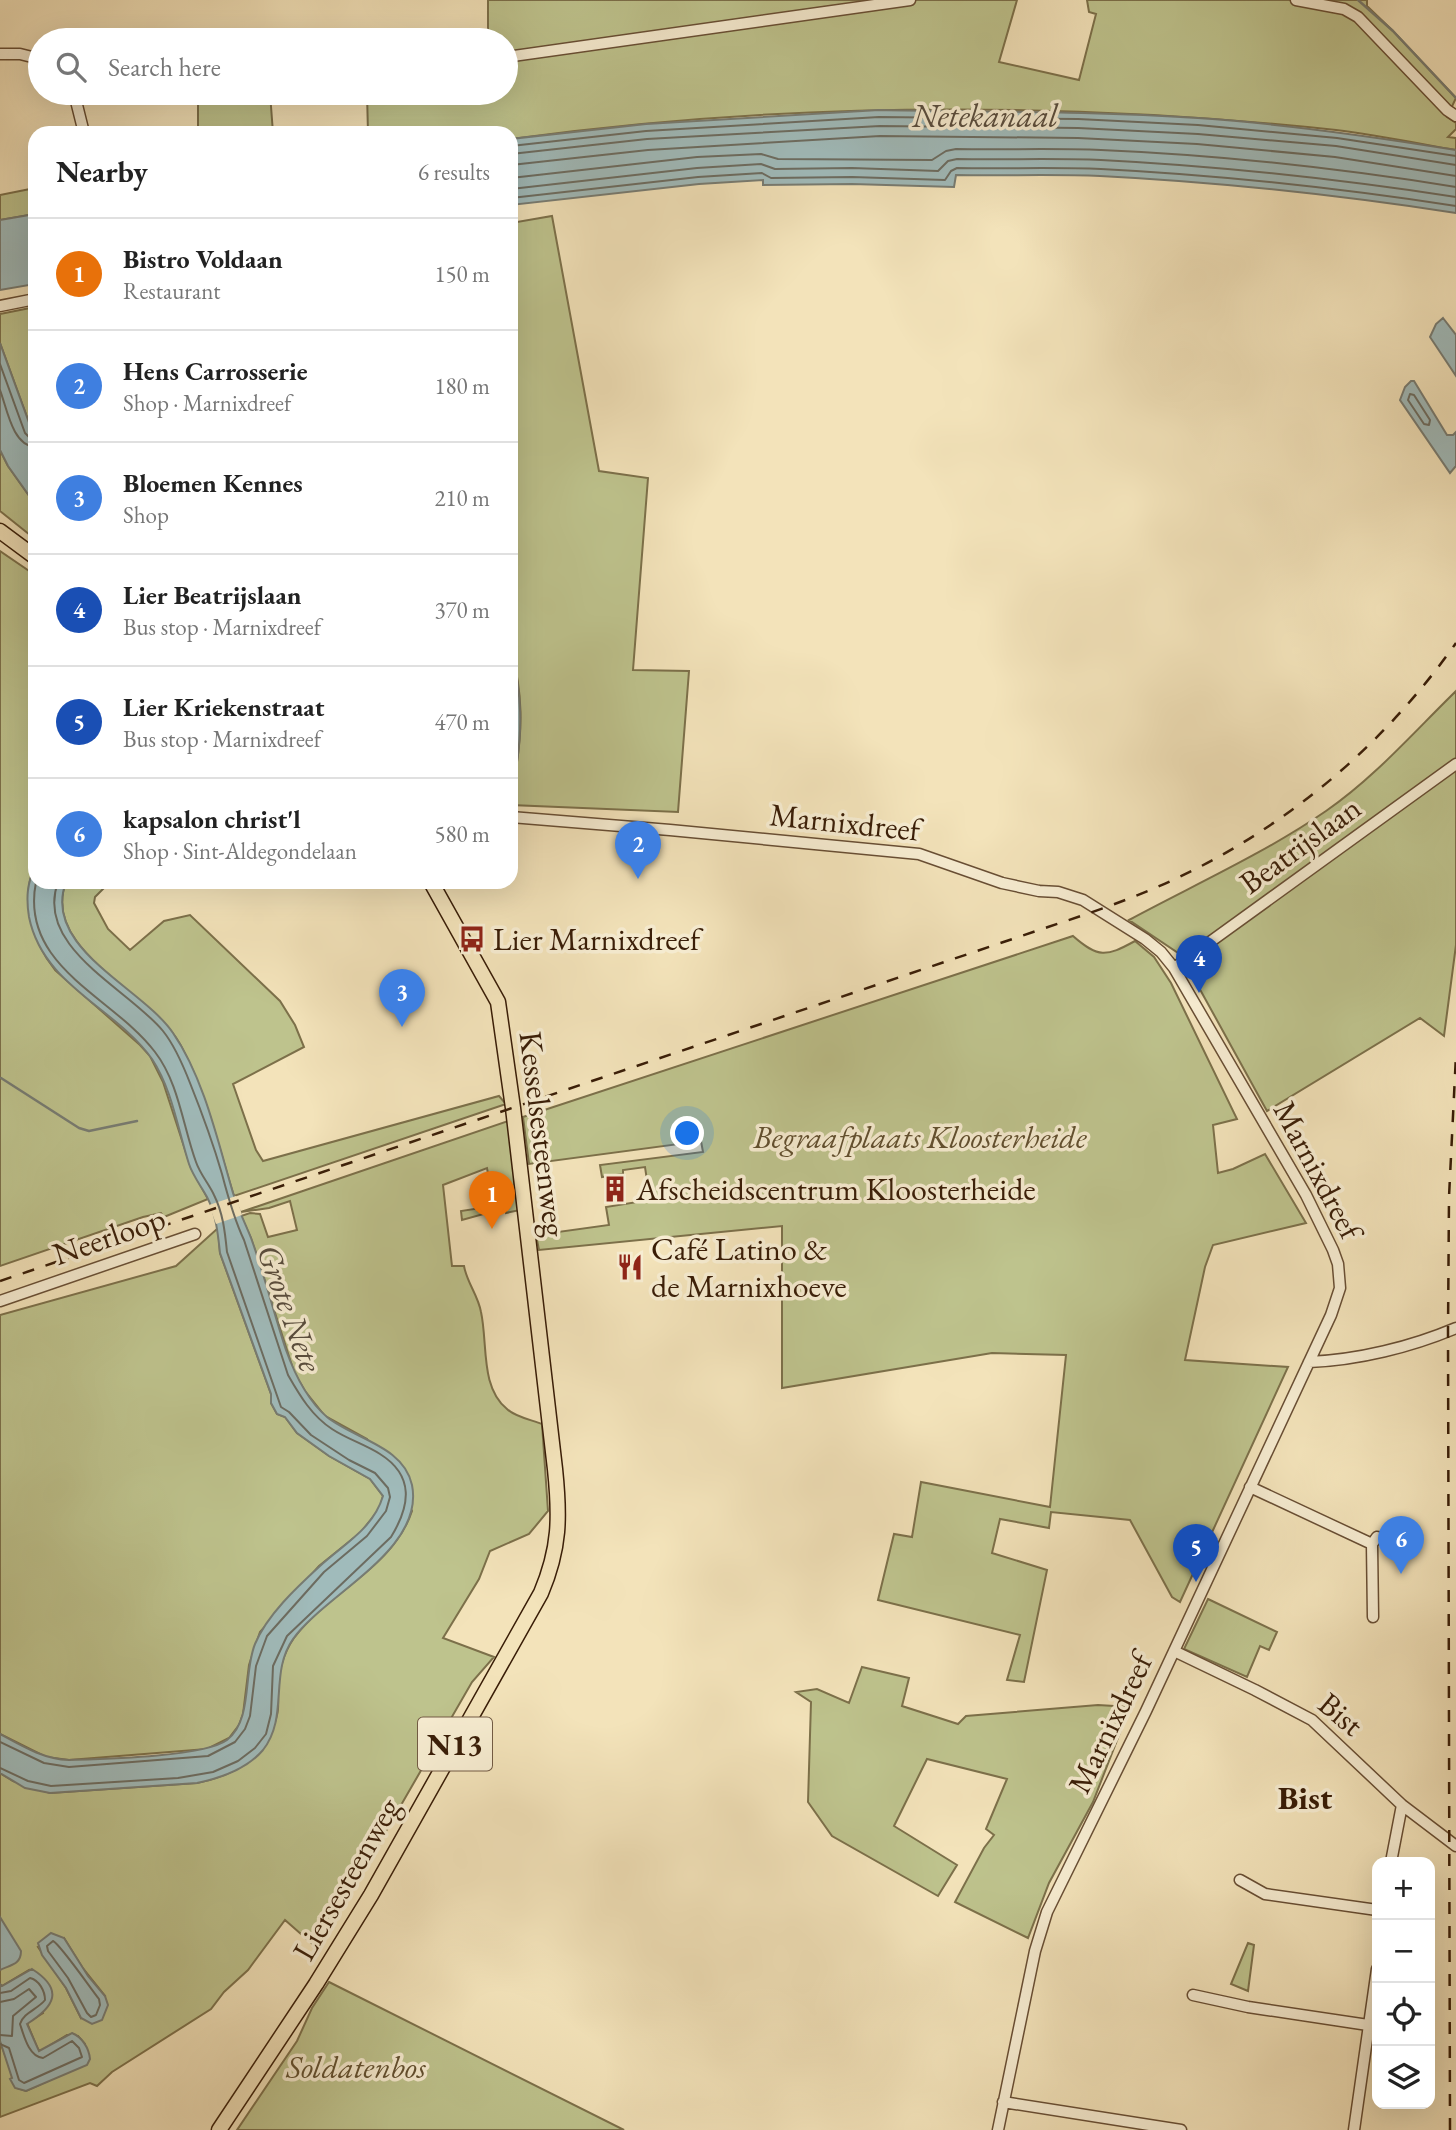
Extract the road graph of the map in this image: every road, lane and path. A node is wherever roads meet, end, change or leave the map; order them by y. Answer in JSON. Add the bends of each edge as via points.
{"nodes":[{"id":1,"x":911,"y":0,"type":"edge"},
{"id":2,"x":1296,"y":0,"type":"edge"},
{"id":3,"x":0,"y":54,"type":"edge"},
{"id":4,"x":518,"y":55,"type":"edge"},
{"id":5,"x":28,"y":56,"type":"edge"},
{"id":6,"x":77,"y":105,"type":"edge"},
{"id":7,"x":1456,"y":116,"type":"edge"},
{"id":8,"x":82,"y":126,"type":"edge"},
{"id":9,"x":28,"y":300,"type":"edge"},
{"id":10,"x":0,"y":306,"type":"edge"},
{"id":11,"x":0,"y":531,"type":"edge"},
{"id":12,"x":28,"y":552,"type":"edge"},
{"id":13,"x":1456,"y":764,"type":"edge"},
{"id":14,"x":518,"y":818,"type":"edge"},
{"id":15,"x":435,"y":889,"type":"edge"},
{"id":16,"x":1174,"y":968,"type":"junction"},
{"id":17,"x":195,"y":1234,"type":"dead end"},
{"id":18,"x":0,"y":1301,"type":"edge"},
{"id":19,"x":1456,"y":1328,"type":"edge"},
{"id":20,"x":1309,"y":1362,"type":"junction"},
{"id":21,"x":553,"y":1451,"type":"joint"},
{"id":22,"x":1250,"y":1487,"type":"junction"},
{"id":23,"x":1373,"y":1617,"type":"dead end"},
{"id":24,"x":1174,"y":1651,"type":"junction"},
{"id":25,"x":1402,"y":1805,"type":"junction"},
{"id":26,"x":1456,"y":1846,"type":"edge"},
{"id":27,"x":1392,"y":1857,"type":"edge"},
{"id":28,"x":1240,"y":1880,"type":"dead end"},
{"id":29,"x":1372,"y":1909,"type":"edge"},
{"id":30,"x":1375,"y":1983,"type":"edge"},
{"id":31,"x":1193,"y":1995,"type":"dead end"},
{"id":32,"x":1368,"y":2025,"type":"junction"},
{"id":33,"x":1003,"y":2102,"type":"junction"},
{"id":34,"x":219,"y":2130,"type":"edge"},
{"id":35,"x":998,"y":2130,"type":"edge"},
{"id":36,"x":1181,"y":2130,"type":"edge"},
{"id":37,"x":1354,"y":2130,"type":"edge"}],
"edges":[{"from":1,"to":4,"type":"street"},
{"from":2,"to":7,"type":"street","via":[[1344,9],[1358,17]]},
{"from":3,"to":5,"type":"street"},
{"from":6,"to":8,"type":"street"},
{"from":9,"to":10,"type":"street"},
{"from":11,"to":12,"type":"main road"},
{"from":13,"to":16,"type":"street","name":"Beatrijslaan"},
{"from":14,"to":16,"type":"street","name":"Marnixdreef","via":[[919,854],[1002,883],[1083,900],[1145,939]]},
{"from":15,"to":21,"type":"main road","name":"Kesselsesteenweg","number":"N13","via":[[498,1002]]},
{"from":16,"to":20,"type":"street","name":"Marnixdreef","via":[[1306,1195],[1338,1265],[1338,1297]]},
{"from":17,"to":18,"type":"street","name":"Neerloop"},
{"from":19,"to":20,"type":"street","via":[[1364,1354]]},
{"from":20,"to":22,"type":"street","name":"Marnixdreef"},
{"from":21,"to":34,"type":"main road","name":"Liersesteenweg","number":"N13","via":[[559,1523],[554,1558],[541,1593],[371,1895]]},
{"from":22,"to":23,"type":"street","via":[[1375,1540]]},
{"from":22,"to":24,"type":"street","name":"Marnixdreef"},
{"from":24,"to":25,"type":"street","name":"Bist","via":[[1303,1714]]},
{"from":24,"to":33,"type":"street","name":"Marnixdreef","via":[[1047,1912]]},
{"from":25,"to":26,"type":"street","name":"Bist"},
{"from":25,"to":27,"type":"street"},
{"from":28,"to":29,"type":"street","via":[[1265,1894]]},
{"from":30,"to":32,"type":"street"},
{"from":31,"to":32,"type":"street"},
{"from":32,"to":37,"type":"street"},
{"from":33,"to":35,"type":"street","name":"Marnixdreef"},
{"from":33,"to":36,"type":"street"}]}
